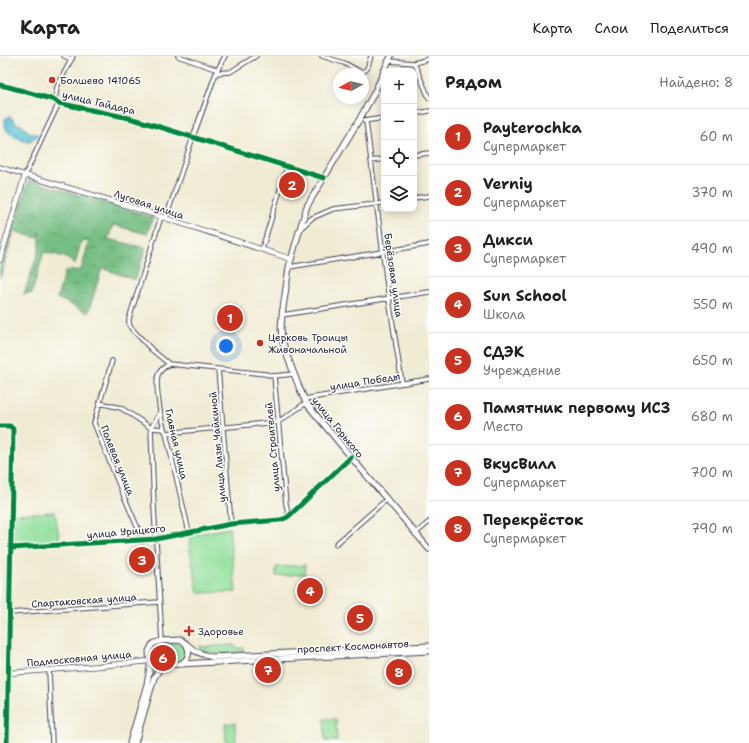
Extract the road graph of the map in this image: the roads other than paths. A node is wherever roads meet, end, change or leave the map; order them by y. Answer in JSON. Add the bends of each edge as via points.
{"nodes":[{"id":1,"x":64,"y":56,"type":"edge"},
{"id":2,"x":178,"y":56,"type":"edge"},
{"id":3,"x":225,"y":56,"type":"edge"},
{"id":4,"x":256,"y":56,"type":"edge"},
{"id":5,"x":322,"y":56,"type":"edge"},
{"id":6,"x":371,"y":56,"type":"edge"},
{"id":7,"x":73,"y":58,"type":"edge"},
{"id":8,"x":390,"y":59,"type":"edge"},
{"id":9,"x":429,"y":59,"type":"edge"},
{"id":10,"x":414,"y":63,"type":"junction"},
{"id":11,"x":386,"y":68,"type":"edge"},
{"id":12,"x":217,"y":71,"type":"junction"},
{"id":13,"x":381,"y":78,"type":"edge"},
{"id":14,"x":0,"y":85,"type":"edge"},
{"id":15,"x":429,"y":98,"type":"edge"},
{"id":16,"x":56,"y":102,"type":"junction"},
{"id":17,"x":429,"y":111,"type":"edge"},
{"id":18,"x":417,"y":113,"type":"edge"},
{"id":19,"x":381,"y":118,"type":"edge"},
{"id":20,"x":359,"y":120,"type":"junction"},
{"id":21,"x":366,"y":121,"type":"junction"},
{"id":22,"x":193,"y":137,"type":"junction"},
{"id":23,"x":429,"y":152,"type":"edge"},
{"id":24,"x":417,"y":154,"type":"edge"},
{"id":25,"x":381,"y":159,"type":"edge"},
{"id":26,"x":370,"y":161,"type":"junction"},
{"id":27,"x":0,"y":167,"type":"edge"},
{"id":28,"x":287,"y":167,"type":"junction"},
{"id":29,"x":25,"y":176,"type":"junction"},
{"id":30,"x":324,"y":178,"type":"junction"},
{"id":31,"x":429,"y":196,"type":"edge"},
{"id":32,"x":417,"y":198,"type":"edge"},
{"id":33,"x":381,"y":203,"type":"edge"},
{"id":34,"x":377,"y":204,"type":"junction"},
{"id":35,"x":164,"y":218,"type":"junction"},
{"id":36,"x":300,"y":228,"type":"junction"},
{"id":37,"x":429,"y":244,"type":"edge"},
{"id":38,"x":262,"y":249,"type":"junction"},
{"id":39,"x":382,"y":252,"type":"junction"},
{"id":40,"x":291,"y":259,"type":"junction"},
{"id":41,"x":0,"y":260,"type":"edge"},
{"id":42,"x":289,"y":267,"type":"junction"},
{"id":43,"x":429,"y":292,"type":"edge"},
{"id":44,"x":389,"y":298,"type":"junction"},
{"id":45,"x":282,"y":316,"type":"junction"},
{"id":46,"x":112,"y":361,"type":"dead end"},
{"id":47,"x":169,"y":364,"type":"junction"},
{"id":48,"x":218,"y":369,"type":"junction"},
{"id":49,"x":294,"y":374,"type":"junction"},
{"id":50,"x":274,"y":376,"type":"junction"},
{"id":51,"x":429,"y":378,"type":"edge"},
{"id":52,"x":402,"y":383,"type":"junction"},
{"id":53,"x":305,"y":401,"type":"junction"},
{"id":54,"x":100,"y":403,"type":"junction"},
{"id":55,"x":160,"y":413,"type":"junction"},
{"id":56,"x":278,"y":422,"type":"junction"},
{"id":57,"x":0,"y":426,"type":"edge"},
{"id":58,"x":223,"y":427,"type":"junction"},
{"id":59,"x":151,"y":428,"type":"junction"},
{"id":60,"x":164,"y":429,"type":"junction"},
{"id":61,"x":166,"y":433,"type":"junction"},
{"id":62,"x":351,"y":457,"type":"junction"},
{"id":63,"x":386,"y":499,"type":"junction"},
{"id":64,"x":289,"y":516,"type":"junction"},
{"id":65,"x":429,"y":522,"type":"edge"},
{"id":66,"x":231,"y":524,"type":"junction"},
{"id":67,"x":189,"y":532,"type":"junction"},
{"id":68,"x":416,"y":534,"type":"junction"},
{"id":69,"x":156,"y":539,"type":"junction"},
{"id":70,"x":143,"y":540,"type":"junction"},
{"id":71,"x":336,"y":544,"type":"dead end"},
{"id":72,"x":11,"y":548,"type":"junction"},
{"id":73,"x":429,"y":549,"type":"edge"},
{"id":74,"x":159,"y":602,"type":"junction"},
{"id":75,"x":10,"y":613,"type":"junction"},
{"id":76,"x":162,"y":641,"type":"junction"},
{"id":77,"x":186,"y":645,"type":"junction"},
{"id":78,"x":429,"y":646,"type":"edge"},
{"id":79,"x":429,"y":652,"type":"edge"},
{"id":80,"x":150,"y":658,"type":"junction"},
{"id":81,"x":181,"y":664,"type":"junction"},
{"id":82,"x":166,"y":665,"type":"junction"},
{"id":83,"x":49,"y":670,"type":"junction"},
{"id":84,"x":9,"y":673,"type":"junction"},
{"id":85,"x":7,"y":743,"type":"edge"},
{"id":86,"x":52,"y":743,"type":"edge"},
{"id":87,"x":130,"y":743,"type":"edge"},
{"id":88,"x":135,"y":743,"type":"edge"}],
"edges":[{"from":1,"to":7,"type":"street"},
{"from":2,"to":12,"type":"street"},
{"from":3,"to":12,"type":"street"},
{"from":4,"to":12,"type":"street","via":[[230,72]]},
{"from":5,"to":6,"type":"street","via":[[361,72],[367,69]]},
{"from":7,"to":16,"type":"street","via":[[57,87]]},
{"from":8,"to":10,"type":"street"},
{"from":8,"to":11,"type":"main road","name":"улица Горького"},
{"from":9,"to":10,"type":"street"},
{"from":10,"to":15,"type":"street"},
{"from":12,"to":22,"type":"street"},
{"from":13,"to":20,"type":"main road","name":"улица Горького"},
{"from":14,"to":16,"type":"street","name":"улица Гайдара"},
{"from":16,"to":22,"type":"street","name":"улица Гайдара","via":[[129,118]]},
{"from":16,"to":29,"type":"street","via":[[57,108]]},
{"from":17,"to":18,"type":"street"},
{"from":19,"to":21,"type":"street"},
{"from":20,"to":21,"type":"street"},
{"from":20,"to":30,"type":"main road","name":"улица Горького"},
{"from":21,"to":26,"type":"street","name":"Берёзовая улица"},
{"from":22,"to":28,"type":"street","name":"улица Гайдара"},
{"from":22,"to":35,"type":"street"},
{"from":23,"to":24,"type":"street"},
{"from":25,"to":26,"type":"street"},
{"from":26,"to":34,"type":"street","name":"Берёзовая улица"},
{"from":27,"to":29,"type":"street","name":"Луговая улица"},
{"from":28,"to":30,"type":"street","name":"улица Гайдара"},
{"from":28,"to":38,"type":"street"},
{"from":29,"to":35,"type":"street","name":"Луговая улица"},
{"from":29,"to":41,"type":"street"},
{"from":30,"to":36,"type":"main road","name":"улица Горького","via":[[307,206]]},
{"from":31,"to":32,"type":"street"},
{"from":33,"to":34,"type":"street"},
{"from":34,"to":36,"type":"street","via":[[333,209],[312,218]]},
{"from":34,"to":39,"type":"street","name":"Берёзовая улица"},
{"from":35,"to":38,"type":"street","name":"Луговая улица"},
{"from":35,"to":47,"type":"street","via":[[129,324],[152,350]]},
{"from":36,"to":40,"type":"main road","name":"улица Горького"},
{"from":37,"to":39,"type":"street"},
{"from":38,"to":40,"type":"street","name":"Луговая улица"},
{"from":39,"to":42,"type":"street"},
{"from":39,"to":44,"type":"street","name":"Берёзовая улица"},
{"from":40,"to":42,"type":"main road","name":"улица Горького"},
{"from":42,"to":45,"type":"main road","name":"улица Горького"},
{"from":43,"to":44,"type":"street"},
{"from":44,"to":45,"type":"street"},
{"from":44,"to":52,"type":"street","name":"Берёзовая улица"},
{"from":45,"to":49,"type":"main road","name":"улица Горького","via":[[282,339]]},
{"from":46,"to":54,"type":"street","name":"Полевая улица"},
{"from":47,"to":48,"type":"street"},
{"from":47,"to":55,"type":"street","name":"Главная улица","via":[[160,370],[157,377]]},
{"from":48,"to":50,"type":"street"},
{"from":48,"to":58,"type":"street","name":"улица Лизы Чайкиной"},
{"from":49,"to":50,"type":"street"},
{"from":49,"to":53,"type":"main road","name":"улица Горького"},
{"from":50,"to":56,"type":"street","name":"улица Строителей"},
{"from":51,"to":52,"type":"street","name":"улица Победы"},
{"from":52,"to":53,"type":"street","name":"улица Победы"},
{"from":53,"to":56,"type":"street"},
{"from":53,"to":62,"type":"main road","name":"улица Горького"},
{"from":54,"to":59,"type":"street","via":[[121,408]]},
{"from":54,"to":70,"type":"street","name":"Полевая улица","via":[[94,423],[96,430]]},
{"from":55,"to":59,"type":"street"},
{"from":55,"to":60,"type":"street","name":"Главная улица"},
{"from":56,"to":58,"type":"street"},
{"from":56,"to":64,"type":"street","name":"улица Строителей"},
{"from":57,"to":72,"type":"street","via":[[10,426],[13,429]]},
{"from":58,"to":61,"type":"street"},
{"from":58,"to":66,"type":"street","name":"улица Лизы Чайкиной"},
{"from":59,"to":60,"type":"street"},
{"from":59,"to":69,"type":"street"},
{"from":60,"to":61,"type":"street","name":"Главная улица"},
{"from":61,"to":67,"type":"street","name":"Главная улица"},
{"from":62,"to":63,"type":"main road","name":"улица Горького"},
{"from":62,"to":64,"type":"street"},
{"from":63,"to":68,"type":"main road","name":"улица Горького"},
{"from":63,"to":71,"type":"street"},
{"from":64,"to":66,"type":"street","name":"улица Урицкого","via":[[280,520]]},
{"from":65,"to":68,"type":"street"},
{"from":66,"to":67,"type":"street","name":"улица Урицкого"},
{"from":67,"to":69,"type":"street","name":"улица Урицкого"},
{"from":68,"to":73,"type":"main road","name":"улица Горького"},
{"from":69,"to":70,"type":"street","name":"улица Урицкого"},
{"from":69,"to":74,"type":"street"},
{"from":70,"to":72,"type":"street","name":"улица Урицкого"},
{"from":72,"to":75,"type":"street"},
{"from":74,"to":75,"type":"street","name":"Спартаковская улица"},
{"from":74,"to":76,"type":"street"},
{"from":75,"to":84,"type":"street"},
{"from":76,"to":77,"type":"main road","name":"проспект Космонавтов","via":[[180,640]]},
{"from":76,"to":80,"type":"main road","via":[[152,645],[149,651]]},
{"from":77,"to":78,"type":"main road","name":"проспект Космонавтов","via":[[212,657]]},
{"from":77,"to":81,"type":"main road","via":[[189,655]]},
{"from":79,"to":81,"type":"main road","name":"проспект Космонавтов"},
{"from":80,"to":82,"type":"main road","via":[[156,664]]},
{"from":80,"to":83,"type":"street","name":"Подмосковная улица","via":[[110,665]]},
{"from":80,"to":87,"type":"main road","via":[[147,684]]},
{"from":81,"to":82,"type":"main road","name":"проспект Космонавтов"},
{"from":82,"to":88,"type":"main road","via":[[154,678]]},
{"from":83,"to":84,"type":"street","name":"Подмосковная улица"},
{"from":83,"to":86,"type":"street"},
{"from":84,"to":85,"type":"street"}]}
